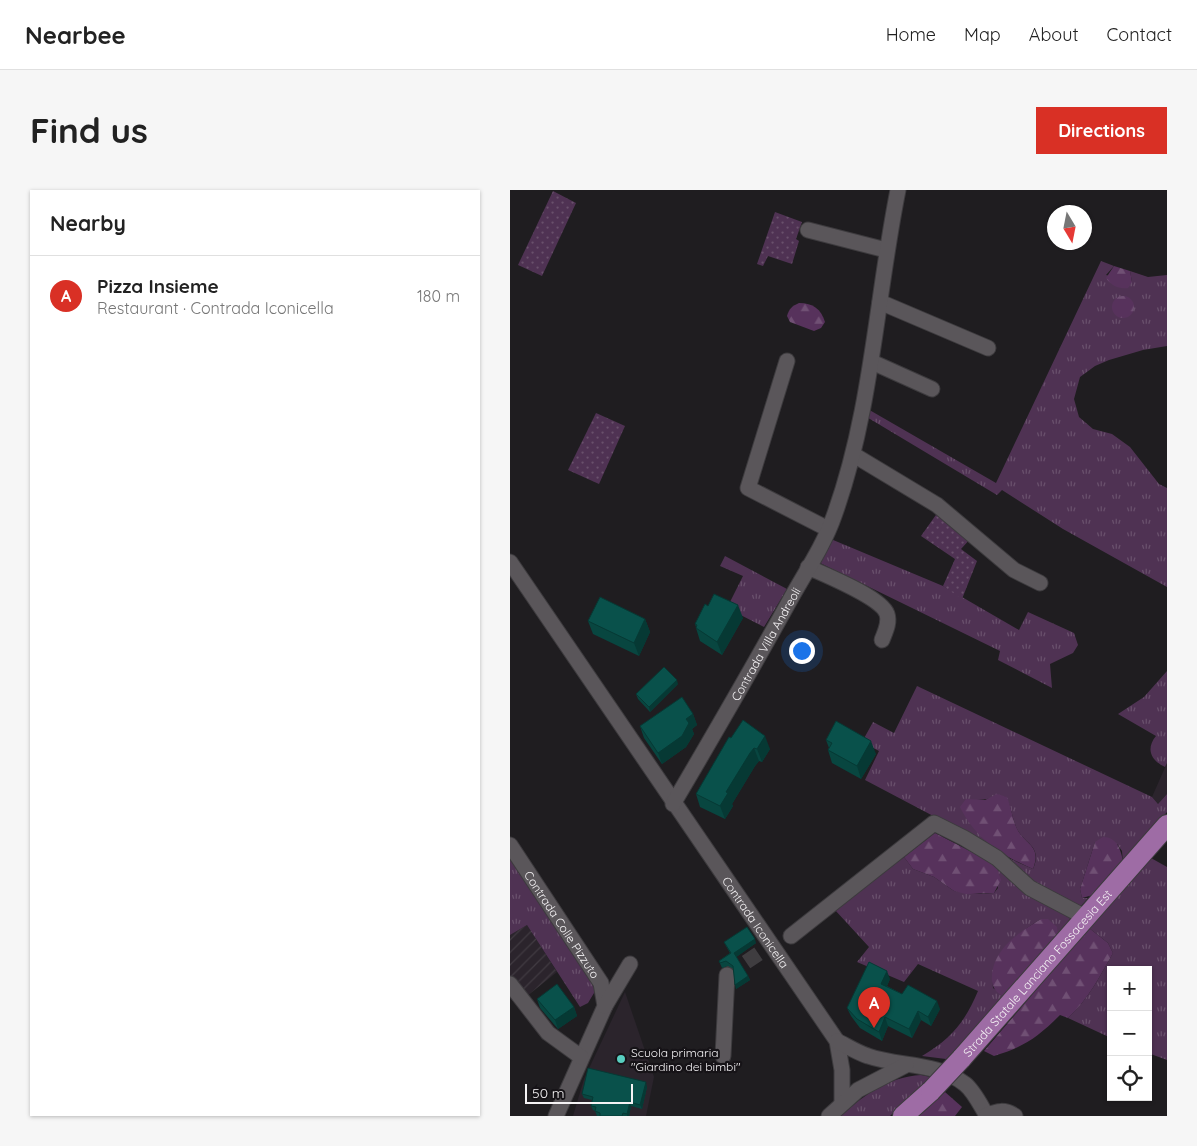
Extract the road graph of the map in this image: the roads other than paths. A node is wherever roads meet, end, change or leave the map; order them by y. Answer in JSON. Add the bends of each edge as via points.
{"nodes":[{"id":1,"x":898,"y":190,"type":"edge"},
{"id":2,"x":808,"y":230,"type":"dead end"},
{"id":3,"x":886,"y":250,"type":"junction"},
{"id":4,"x":880,"y":302,"type":"junction"},
{"id":5,"x":988,"y":348,"type":"dead end"},
{"id":6,"x":788,"y":361,"type":"dead end"},
{"id":7,"x":872,"y":362,"type":"junction"},
{"id":8,"x":932,"y":389,"type":"dead end"},
{"id":9,"x":854,"y":455,"type":"junction"},
{"id":10,"x":828,"y":528,"type":"junction"},
{"id":11,"x":510,"y":562,"type":"edge"},
{"id":12,"x":808,"y":567,"type":"junction"},
{"id":13,"x":1040,"y":583,"type":"dead end"},
{"id":14,"x":882,"y":640,"type":"dead end"},
{"id":15,"x":674,"y":804,"type":"junction"},
{"id":16,"x":1167,"y":825,"type":"edge"},
{"id":17,"x":510,"y":845,"type":"edge"},
{"id":18,"x":1085,"y":917,"type":"junction"},
{"id":19,"x":791,"y":936,"type":"dead end"},
{"id":20,"x":630,"y":964,"type":"dead end"},
{"id":21,"x":727,"y":975,"type":"dead end"},
{"id":22,"x":510,"y":984,"type":"edge"},
{"id":23,"x":605,"y":1006,"type":"junction"},
{"id":24,"x":836,"y":1041,"type":"junction"},
{"id":25,"x":723,"y":1056,"type":"dead end"},
{"id":26,"x":581,"y":1057,"type":"junction"},
{"id":27,"x":906,"y":1064,"type":"junction"},
{"id":28,"x":833,"y":1111,"type":"edge"},
{"id":29,"x":556,"y":1116,"type":"edge"},
{"id":30,"x":903,"y":1116,"type":"edge"},
{"id":31,"x":987,"y":1116,"type":"edge"},
{"id":32,"x":1015,"y":1116,"type":"edge"}],
"edges":[{"from":1,"to":3,"type":"street","name":"Contrada Villa Andreoli"},
{"from":2,"to":3,"type":"street"},
{"from":3,"to":4,"type":"street","name":"Contrada Villa Andreoli"},
{"from":4,"to":5,"type":"street"},
{"from":4,"to":7,"type":"street","name":"Contrada Villa Andreoli"},
{"from":6,"to":10,"type":"street","via":[[748,488]]},
{"from":7,"to":8,"type":"street"},
{"from":7,"to":9,"type":"street","name":"Contrada Villa Andreoli"},
{"from":9,"to":10,"type":"street","name":"Contrada Villa Andreoli","via":[[834,519]]},
{"from":9,"to":13,"type":"street","via":[[937,505],[1014,570]]},
{"from":10,"to":12,"type":"street","name":"Contrada Villa Andreoli"},
{"from":11,"to":15,"type":"street"},
{"from":12,"to":14,"type":"street","via":[[873,600],[884,609],[888,624]]},
{"from":12,"to":15,"type":"street","name":"Contrada Villa Andreoli"},
{"from":15,"to":24,"type":"street","name":"Contrada Iconicella"},
{"from":16,"to":18,"type":"main road","name":"Strada Statale Lanciano Fossacesia Est"},
{"from":17,"to":23,"type":"street","name":"Contrada Colle Pizzuto","via":[[601,983]]},
{"from":18,"to":19,"type":"street","via":[[1030,888],[997,858],[934,823]]},
{"from":18,"to":30,"type":"main road","name":"Strada Statale Lanciano Fossacesia Est","bridge":true,"via":[[932,1091]]},
{"from":20,"to":23,"type":"street"},
{"from":21,"to":25,"type":"street"},
{"from":22,"to":26,"type":"street","via":[[548,1033]]},
{"from":23,"to":26,"type":"street"},
{"from":24,"to":27,"type":"street","via":[[868,1056]]},
{"from":24,"to":28,"type":"street","name":"Contrada Iconicella","via":[[842,1070]]},
{"from":26,"to":29,"type":"street"},
{"from":27,"to":28,"type":"street","via":[[879,1077]]},
{"from":27,"to":31,"type":"street","via":[[929,1066],[959,1080],[967,1086]]},
{"from":31,"to":32,"type":"street","via":[[998,1111]]}]}
